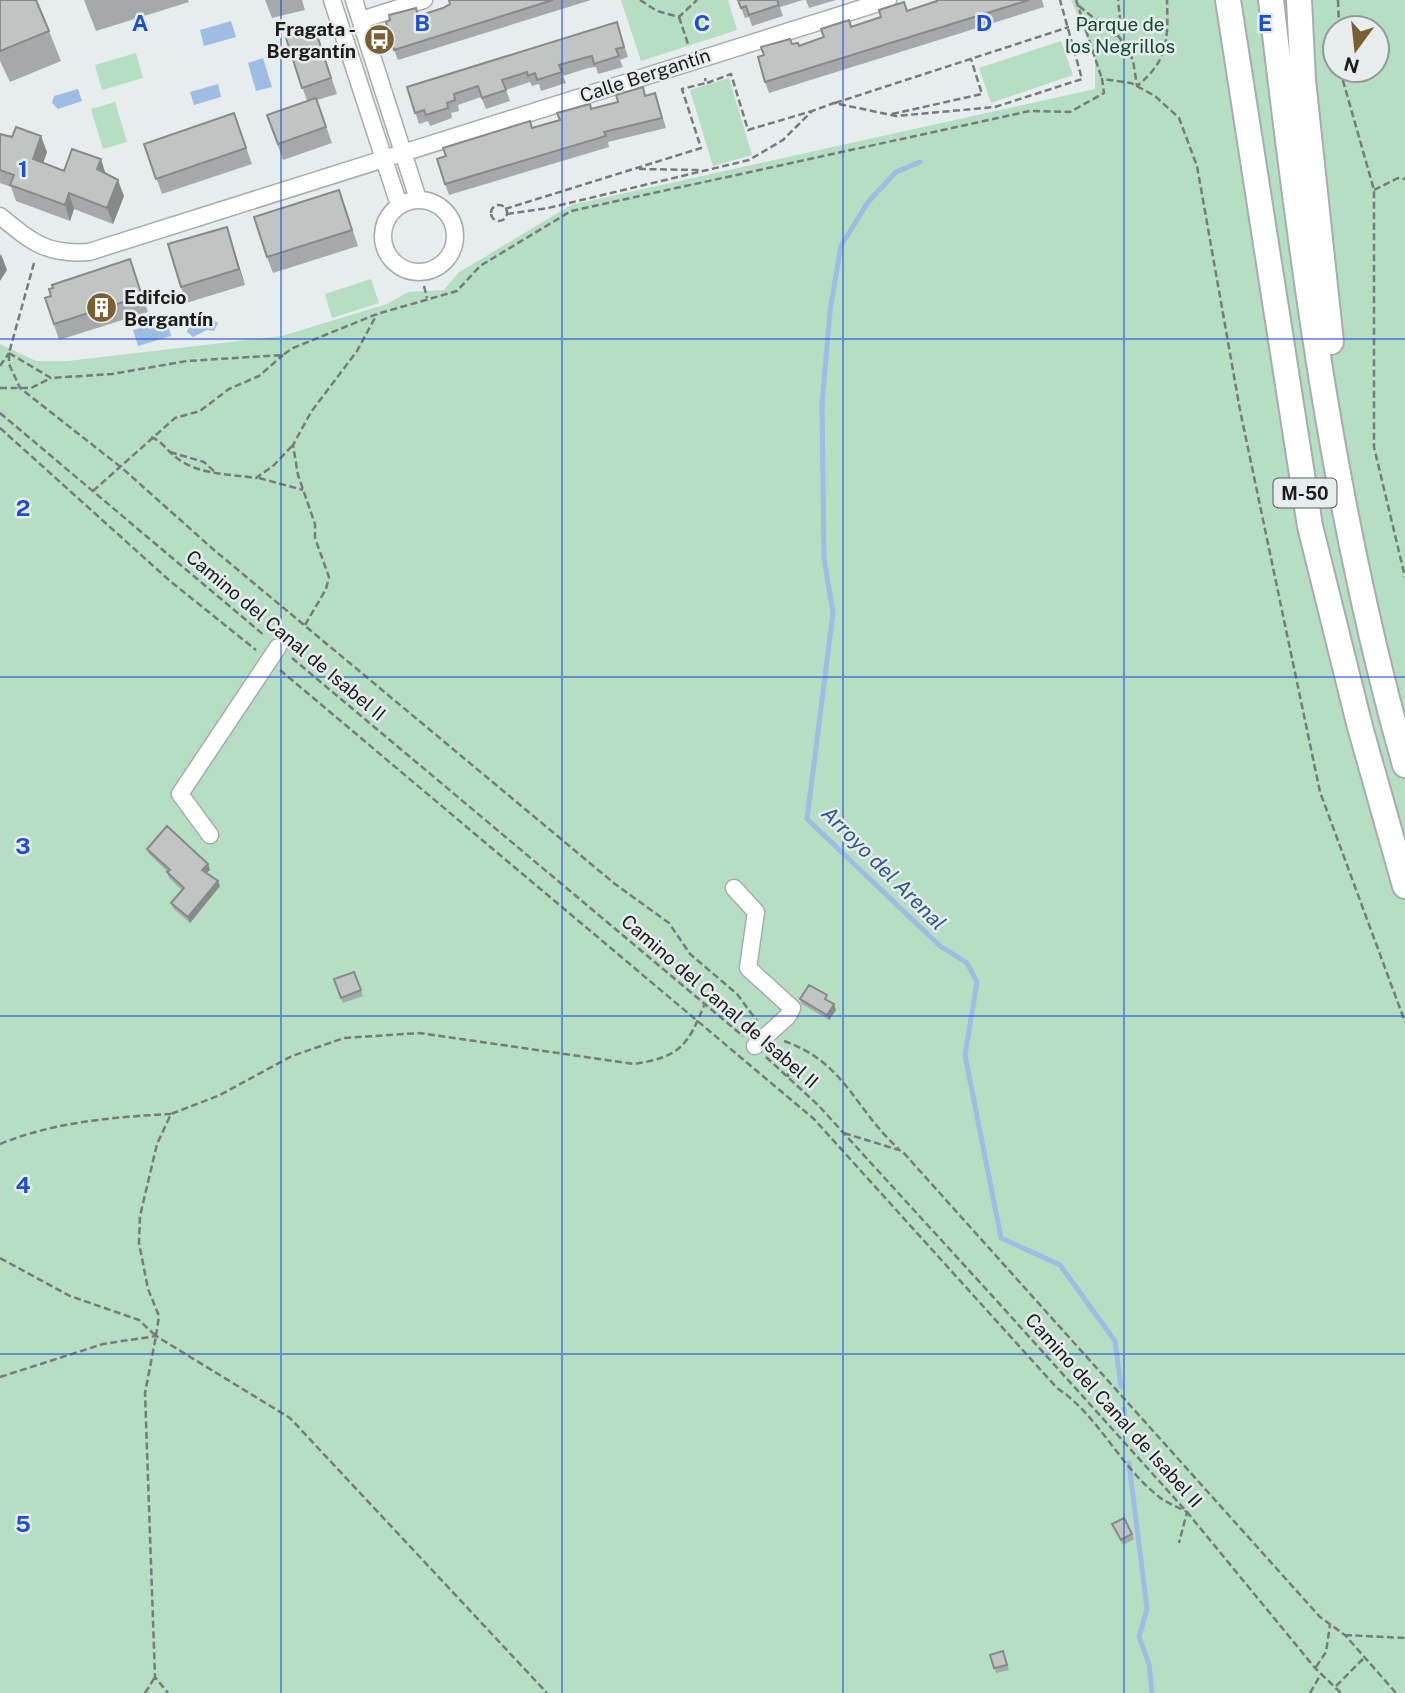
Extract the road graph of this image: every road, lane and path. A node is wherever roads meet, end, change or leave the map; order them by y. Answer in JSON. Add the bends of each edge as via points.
{"nodes":[{"id":1,"x":332,"y":0,"type":"edge"},
{"id":2,"x":354,"y":0,"type":"edge"},
{"id":3,"x":424,"y":0,"type":"edge"},
{"id":4,"x":640,"y":0,"type":"edge"},
{"id":5,"x":697,"y":0,"type":"edge"},
{"id":6,"x":888,"y":0,"type":"edge"},
{"id":7,"x":1060,"y":0,"type":"edge"},
{"id":8,"x":1076,"y":0,"type":"edge"},
{"id":9,"x":1118,"y":0,"type":"edge"},
{"id":10,"x":1167,"y":0,"type":"edge"},
{"id":11,"x":1228,"y":0,"type":"edge"},
{"id":12,"x":1271,"y":0,"type":"edge"},
{"id":13,"x":1299,"y":0,"type":"edge"},
{"id":14,"x":1079,"y":6,"type":"junction"},
{"id":15,"x":679,"y":17,"type":"junction"},
{"id":16,"x":360,"y":20,"type":"junction"},
{"id":17,"x":1069,"y":27,"type":"junction"},
{"id":18,"x":1118,"y":36,"type":"junction"},
{"id":19,"x":690,"y":47,"type":"dead end"},
{"id":20,"x":971,"y":58,"type":"junction"},
{"id":21,"x":1102,"y":79,"type":"junction"},
{"id":22,"x":1344,"y":84,"type":"edge"},
{"id":23,"x":1137,"y":86,"type":"junction"},
{"id":24,"x":834,"y":103,"type":"junction"},
{"id":25,"x":812,"y":111,"type":"junction"},
{"id":26,"x":888,"y":114,"type":"junction"},
{"id":27,"x":403,"y":152,"type":"junction"},
{"id":28,"x":384,"y":158,"type":"junction"},
{"id":29,"x":636,"y":169,"type":"junction"},
{"id":30,"x":705,"y":170,"type":"junction"},
{"id":31,"x":1405,"y":179,"type":"edge"},
{"id":32,"x":1374,"y":190,"type":"junction"},
{"id":33,"x":418,"y":200,"type":"junction"},
{"id":34,"x":399,"y":205,"type":"junction"},
{"id":35,"x":0,"y":216,"type":"edge"},
{"id":36,"x":34,"y":262,"type":"dead end"},
{"id":37,"x":424,"y":286,"type":"dead end"},
{"id":38,"x":427,"y":298,"type":"junction"},
{"id":39,"x":377,"y":314,"type":"junction"},
{"id":40,"x":9,"y":354,"type":"junction"},
{"id":41,"x":283,"y":355,"type":"junction"},
{"id":42,"x":0,"y":366,"type":"edge"},
{"id":43,"x":51,"y":378,"type":"junction"},
{"id":44,"x":0,"y":388,"type":"edge"},
{"id":45,"x":20,"y":388,"type":"junction"},
{"id":46,"x":0,"y":412,"type":"edge"},
{"id":47,"x":0,"y":428,"type":"edge"},
{"id":48,"x":151,"y":437,"type":"junction"},
{"id":49,"x":293,"y":445,"type":"junction"},
{"id":50,"x":170,"y":452,"type":"junction"},
{"id":51,"x":122,"y":468,"type":"junction"},
{"id":52,"x":216,"y":473,"type":"junction"},
{"id":53,"x":256,"y":478,"type":"junction"},
{"id":54,"x":303,"y":489,"type":"junction"},
{"id":55,"x":93,"y":491,"type":"junction"},
{"id":56,"x":1405,"y":577,"type":"edge"},
{"id":57,"x":1367,"y":609,"type":"junction"},
{"id":58,"x":305,"y":625,"type":"junction"},
{"id":59,"x":274,"y":654,"type":"junction"},
{"id":60,"x":1405,"y":765,"type":"edge"},
{"id":61,"x":210,"y":835,"type":"dead end"},
{"id":62,"x":1405,"y":886,"type":"edge"},
{"id":63,"x":734,"y":888,"type":"dead end"},
{"id":64,"x":705,"y":1003,"type":"junction"},
{"id":65,"x":1405,"y":1022,"type":"edge"},
{"id":66,"x":696,"y":1023,"type":"junction"},
{"id":67,"x":767,"y":1035,"type":"junction"},
{"id":68,"x":755,"y":1046,"type":"junction"},
{"id":69,"x":788,"y":1079,"type":"junction"},
{"id":70,"x":171,"y":1114,"type":"junction"},
{"id":71,"x":844,"y":1133,"type":"junction"},
{"id":72,"x":0,"y":1144,"type":"edge"},
{"id":73,"x":902,"y":1151,"type":"junction"},
{"id":74,"x":0,"y":1258,"type":"edge"},
{"id":75,"x":156,"y":1336,"type":"junction"},
{"id":76,"x":0,"y":1377,"type":"edge"},
{"id":77,"x":1187,"y":1511,"type":"junction"},
{"id":78,"x":1179,"y":1543,"type":"dead end"},
{"id":79,"x":1330,"y":1625,"type":"junction"},
{"id":80,"x":1345,"y":1635,"type":"junction"},
{"id":81,"x":1405,"y":1638,"type":"edge"},
{"id":82,"x":1363,"y":1659,"type":"junction"},
{"id":83,"x":1315,"y":1668,"type":"junction"},
{"id":84,"x":1321,"y":1674,"type":"junction"},
{"id":85,"x":155,"y":1677,"type":"junction"},
{"id":86,"x":1335,"y":1687,"type":"junction"},
{"id":87,"x":145,"y":1693,"type":"edge"},
{"id":88,"x":168,"y":1693,"type":"edge"},
{"id":89,"x":547,"y":1693,"type":"edge"},
{"id":90,"x":1310,"y":1693,"type":"edge"},
{"id":91,"x":1341,"y":1693,"type":"edge"},
{"id":92,"x":1396,"y":1693,"type":"edge"}],
"edges":[{"from":1,"to":28,"type":"street"},
{"from":2,"to":16,"type":"street"},
{"from":3,"to":16,"type":"street"},
{"from":4,"to":15,"type":"path"},
{"from":5,"to":15,"type":"path"},
{"from":6,"to":27,"type":"street","name":"Calle Bergantín"},
{"from":7,"to":17,"type":"path"},
{"from":8,"to":14,"type":"path"},
{"from":9,"to":18,"type":"path"},
{"from":10,"to":23,"type":"path","via":[[1165,49],[1156,71]]},
{"from":11,"to":62,"type":"highway","number":"M-50","via":[[1310,526]]},
{"from":12,"to":57,"type":"highway","number":"M-50","via":[[1305,283],[1337,473]]},
{"from":13,"to":57,"type":"highway","via":[[1322,275],[1367,560]]},
{"from":14,"to":18,"type":"path"},
{"from":14,"to":21,"type":"path"},
{"from":15,"to":19,"type":"path"},
{"from":16,"to":27,"type":"street"},
{"from":17,"to":20,"type":"path"},
{"from":17,"to":26,"type":"path","via":[[1082,79],[995,107]]},
{"from":18,"to":23,"type":"path","via":[[1133,60]]},
{"from":20,"to":24,"type":"path"},
{"from":20,"to":26,"type":"path","via":[[982,94]]},
{"from":21,"to":23,"type":"path"},
{"from":21,"to":38,"type":"path","via":[[1104,93],[1070,112],[1030,111],[571,211],[480,266],[457,291]]},
{"from":22,"to":32,"type":"path"},
{"from":23,"to":65,"type":"path","via":[[1179,118],[1197,166],[1240,410],[1320,792]]},
{"from":24,"to":25,"type":"path"},
{"from":24,"to":26,"type":"path"},
{"from":25,"to":29,"type":"path","via":[[748,130],[732,74],[706,80],[682,89],[701,148]]},
{"from":25,"to":30,"type":"path","via":[[802,125],[762,154]]},
{"from":27,"to":28,"type":"street","name":"Calle Bergantín"},
{"from":27,"to":33,"type":"street"},
{"from":28,"to":34,"type":"street"},
{"from":28,"to":35,"type":"street","via":[[89,252],[44,249]]},
{"from":29,"to":30,"type":"path"},
{"from":29,"to":30,"type":"path","via":[[506,212],[548,208]]},
{"from":31,"to":32,"type":"path"},
{"from":32,"to":56,"type":"path","via":[[1374,447]]},
{"from":33,"to":34,"type":"street"},
{"from":33,"to":34,"type":"street","via":[[443,209],[456,233],[447,259],[424,272],[400,267],[384,249],[384,225]]},
{"from":36,"to":40,"type":"path"},
{"from":37,"to":38,"type":"path"},
{"from":38,"to":39,"type":"path"},
{"from":39,"to":41,"type":"path"},
{"from":39,"to":49,"type":"path"},
{"from":40,"to":42,"type":"path"},
{"from":40,"to":43,"type":"path"},
{"from":40,"to":45,"type":"path"},
{"from":41,"to":43,"type":"path","via":[[187,360],[112,374]]},
{"from":41,"to":48,"type":"path","via":[[259,376],[200,411],[175,418]]},
{"from":43,"to":45,"type":"path"},
{"from":44,"to":45,"type":"path"},
{"from":45,"to":51,"type":"path"},
{"from":46,"to":55,"type":"path","name":"Camino del Canal de Isabel II"},
{"from":47,"to":59,"type":"path","via":[[170,581]]},
{"from":48,"to":50,"type":"path"},
{"from":48,"to":51,"type":"path"},
{"from":49,"to":53,"type":"path"},
{"from":49,"to":54,"type":"path"},
{"from":50,"to":52,"type":"path","via":[[196,468]]},
{"from":50,"to":52,"type":"path","via":[[204,462]]},
{"from":51,"to":55,"type":"path"},
{"from":51,"to":58,"type":"path"},
{"from":52,"to":53,"type":"path"},
{"from":53,"to":54,"type":"path"},
{"from":54,"to":58,"type":"path","via":[[329,577]]},
{"from":55,"to":59,"type":"path","name":"Camino del Canal de Isabel II"},
{"from":57,"to":60,"type":"highway","number":"M-50"},
{"from":58,"to":67,"type":"path","via":[[615,884],[669,923],[690,954],[737,994]]},
{"from":59,"to":61,"type":"street","via":[[180,794]]},
{"from":59,"to":64,"type":"path","name":"Camino del Canal de Isabel II"},
{"from":59,"to":66,"type":"path"},
{"from":63,"to":67,"type":"street","via":[[756,912],[748,968],[792,1009]]},
{"from":64,"to":66,"type":"path"},
{"from":64,"to":68,"type":"path","name":"Camino del Canal de Isabel II"},
{"from":66,"to":70,"type":"path","via":[[688,1041],[663,1059],[634,1064],[420,1033],[344,1038],[292,1056],[220,1095]]},
{"from":66,"to":77,"type":"path","via":[[814,1119],[1058,1388],[1077,1401],[1159,1497]]},
{"from":67,"to":68,"type":"street"},
{"from":67,"to":69,"type":"path","via":[[789,1064]]},
{"from":67,"to":73,"type":"path","via":[[798,1045],[833,1068],[883,1135]]},
{"from":68,"to":69,"type":"path","name":"Camino del Canal de Isabel II"},
{"from":69,"to":71,"type":"path","name":"Camino del Canal de Isabel II"},
{"from":70,"to":72,"type":"path","via":[[117,1117],[27,1133]]},
{"from":70,"to":75,"type":"path","via":[[157,1144],[140,1216],[139,1243],[159,1316]]},
{"from":71,"to":73,"type":"path"},
{"from":71,"to":77,"type":"path","name":"Camino del Canal de Isabel II"},
{"from":73,"to":79,"type":"path"},
{"from":74,"to":75,"type":"path","via":[[70,1296],[139,1320]]},
{"from":75,"to":76,"type":"path","via":[[103,1344]]},
{"from":75,"to":85,"type":"path","via":[[145,1393]]},
{"from":75,"to":89,"type":"path","via":[[290,1418]]},
{"from":77,"to":78,"type":"path"},
{"from":77,"to":83,"type":"path","name":"Camino del Canal de Isabel II"},
{"from":79,"to":80,"type":"path"},
{"from":79,"to":83,"type":"path","via":[[1326,1652]]},
{"from":80,"to":81,"type":"path"},
{"from":80,"to":82,"type":"path"},
{"from":82,"to":86,"type":"path"},
{"from":82,"to":92,"type":"path"},
{"from":83,"to":84,"type":"path","name":"Camino del Canal de Isabel II"},
{"from":84,"to":86,"type":"path","name":"Camino del Canal de Isabel II"},
{"from":84,"to":90,"type":"path"},
{"from":85,"to":87,"type":"path"},
{"from":85,"to":88,"type":"path"},
{"from":86,"to":91,"type":"path","name":"Camino del Canal de Isabel II"}]}
